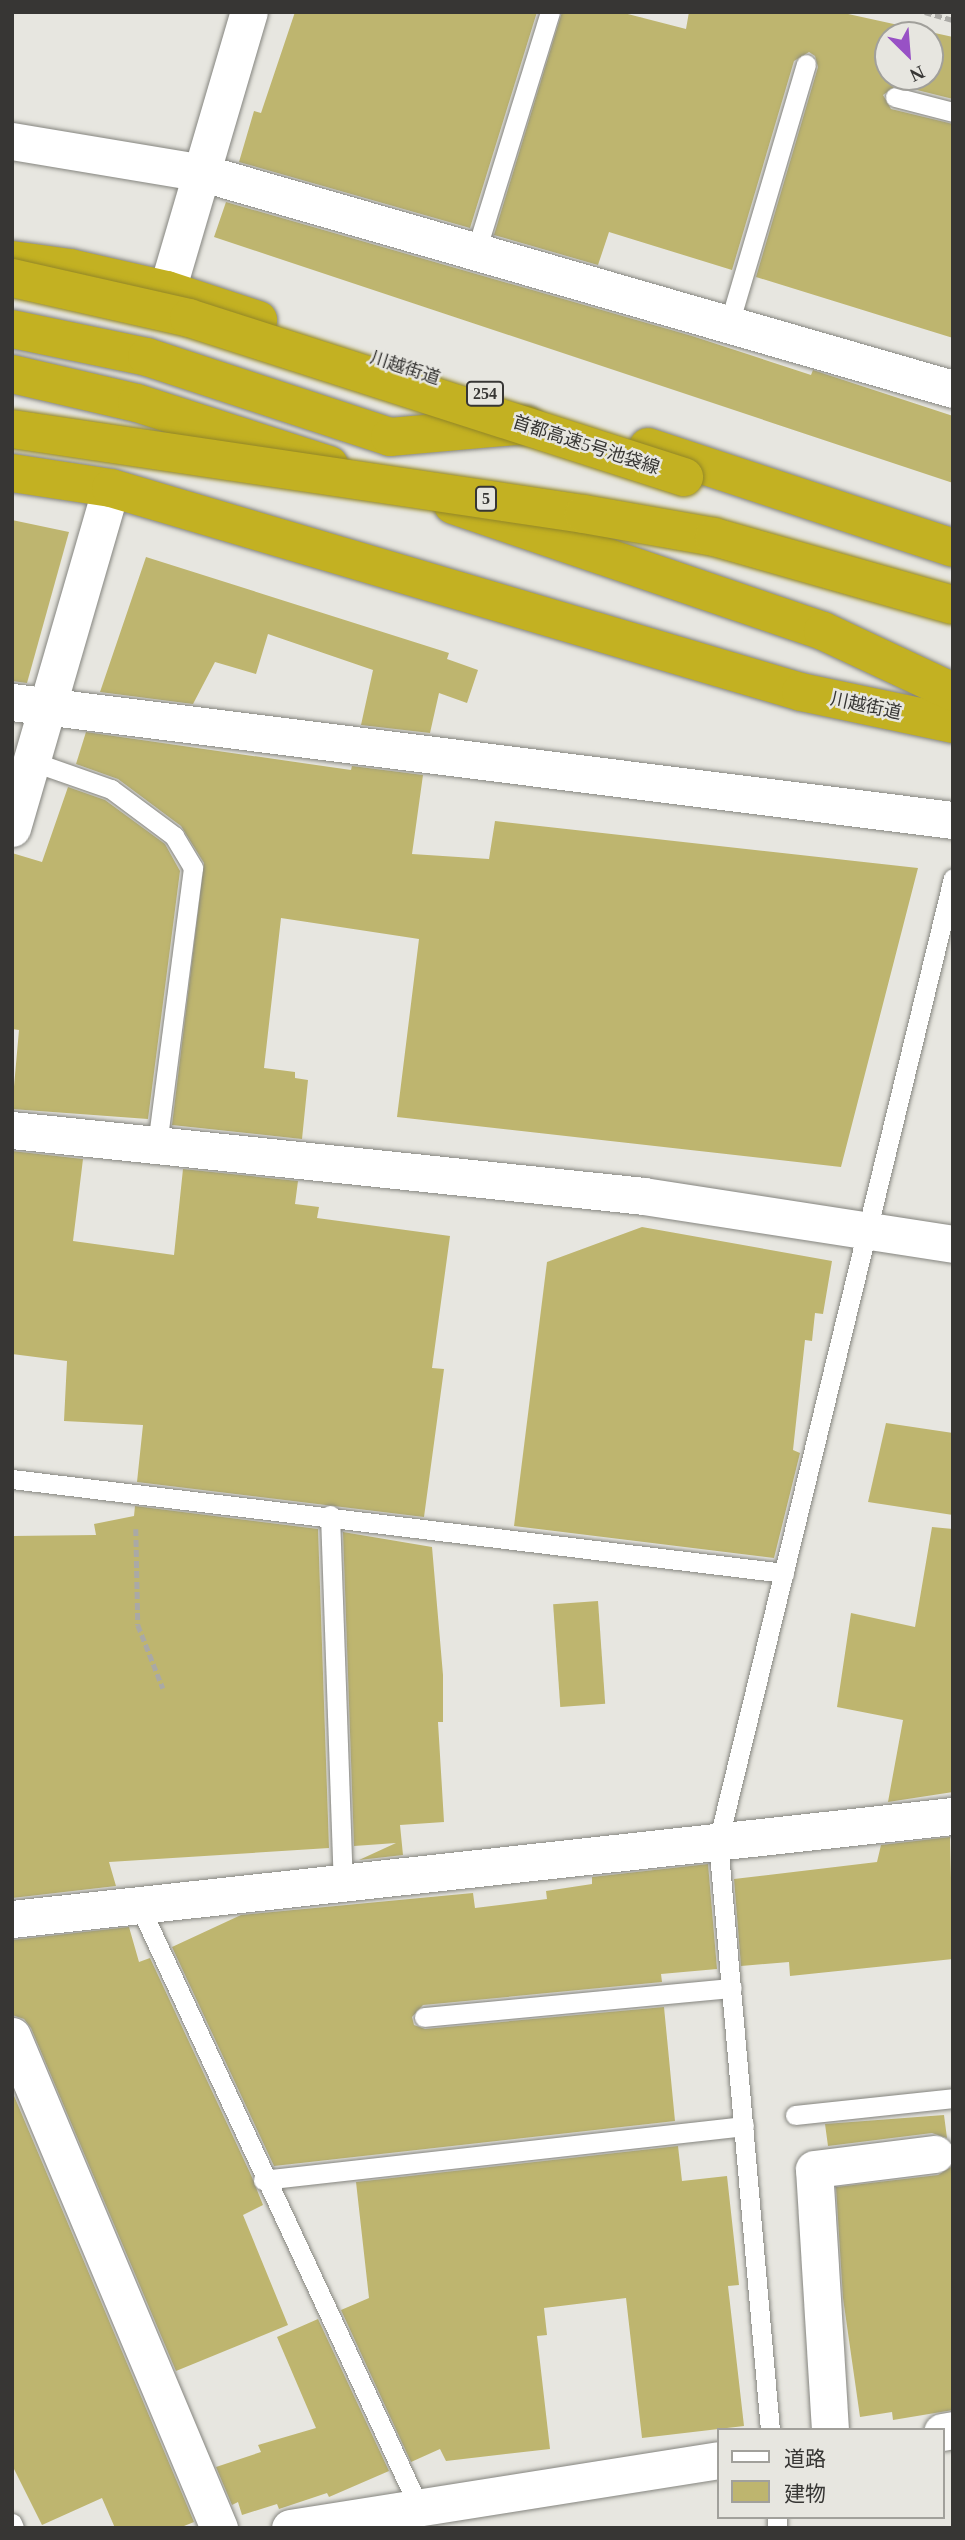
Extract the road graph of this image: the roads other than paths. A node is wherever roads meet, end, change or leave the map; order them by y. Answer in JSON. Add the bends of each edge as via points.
{"nodes":[{"id":1,"x":249,"y":12,"type":"edge"},
{"id":2,"x":550,"y":12,"type":"edge"},
{"id":3,"x":806,"y":64,"type":"dead end"},
{"id":4,"x":895,"y":97,"type":"dead end"},
{"id":5,"x":953,"y":113,"type":"edge"},
{"id":6,"x":12,"y":141,"type":"edge"},
{"id":7,"x":204,"y":173,"type":"junction"},
{"id":8,"x":476,"y":251,"type":"junction"},
{"id":9,"x":12,"y":260,"type":"edge"},
{"id":10,"x":12,"y":278,"type":"edge"},
{"id":11,"x":167,"y":290,"type":"junction"},
{"id":12,"x":729,"y":324,"type":"junction"},
{"id":13,"x":12,"y":329,"type":"edge"},
{"id":14,"x":12,"y":374,"type":"edge"},
{"id":15,"x":953,"y":389,"type":"edge"},
{"id":16,"x":568,"y":421,"type":"junction"},
{"id":17,"x":12,"y":429,"type":"edge"},
{"id":18,"x":12,"y":473,"type":"edge"},
{"id":19,"x":111,"y":488,"type":"junction"},
{"id":20,"x":953,"y":548,"type":"edge"},
{"id":21,"x":953,"y":570,"type":"edge"},
{"id":22,"x":953,"y":605,"type":"edge"},
{"id":23,"x":953,"y":692,"type":"edge"},
{"id":24,"x":29,"y":703,"type":"edge"},
{"id":25,"x":953,"y":724,"type":"edge"},
{"id":26,"x":31,"y":761,"type":"junction"},
{"id":27,"x":953,"y":820,"type":"edge"},
{"id":28,"x":12,"y":828,"type":"edge"},
{"id":29,"x":953,"y":878,"type":"edge"},
{"id":30,"x":12,"y":1130,"type":"edge"},
{"id":31,"x":157,"y":1146,"type":"junction"},
{"id":32,"x":867,"y":1230,"type":"junction"},
{"id":33,"x":953,"y":1244,"type":"edge"},
{"id":34,"x":12,"y":1479,"type":"edge"},
{"id":35,"x":330,"y":1515,"type":"junction"},
{"id":36,"x":784,"y":1573,"type":"junction"},
{"id":37,"x":953,"y":1816,"type":"edge"},
{"id":38,"x":719,"y":1842,"type":"junction"},
{"id":39,"x":343,"y":1884,"type":"junction"},
{"id":40,"x":139,"y":1905,"type":"junction"},
{"id":41,"x":12,"y":1919,"type":"edge"},
{"id":42,"x":732,"y":1988,"type":"junction"},
{"id":43,"x":424,"y":2017,"type":"dead end"},
{"id":44,"x":12,"y":2036,"type":"edge"},
{"id":45,"x":953,"y":2098,"type":"edge"},
{"id":46,"x":795,"y":2115,"type":"dead end"},
{"id":47,"x":744,"y":2126,"type":"junction"},
{"id":48,"x":935,"y":2154,"type":"dead end"},
{"id":49,"x":263,"y":2180,"type":"junction"},
{"id":50,"x":770,"y":2428,"type":"edge"},
{"id":51,"x":830,"y":2428,"type":"edge"},
{"id":52,"x":716,"y":2460,"type":"edge"},
{"id":53,"x":426,"y":2517,"type":"edge"},
{"id":54,"x":219,"y":2528,"type":"edge"},
{"id":55,"x":290,"y":2528,"type":"edge"}],
"edges":[{"from":1,"to":7,"type":"street"},
{"from":2,"to":8,"type":"lane"},
{"from":3,"to":12,"type":"lane"},
{"from":4,"to":5,"type":"lane"},
{"from":6,"to":7,"type":"street"},
{"from":7,"to":8,"type":"street"},
{"from":7,"to":11,"type":"street"},
{"from":8,"to":12,"type":"street"},
{"from":9,"to":11,"type":"highway","name":"川越街道","number":"254"},
{"from":10,"to":21,"type":"highway","name":"首都高速5号池袋線","bridge":true,"via":[[227,329],[827,524]]},
{"from":11,"to":16,"type":"highway","name":"川越街道","number":"254"},
{"from":12,"to":15,"type":"street"},
{"from":13,"to":16,"type":"highway","bridge":true,"via":[[147,357],[390,436]]},
{"from":14,"to":23,"type":"highway","bridge":true,"via":[[137,403],[652,570],[823,631]]},
{"from":16,"to":20,"type":"highway","name":"川越街道","number":"254"},
{"from":17,"to":22,"type":"highway","number":"5","bridge":true,"via":[[713,537]]},
{"from":18,"to":19,"type":"highway","name":"川越街道"},
{"from":19,"to":24,"type":"street"},
{"from":19,"to":25,"type":"highway","name":"川越街道","via":[[801,692]]},
{"from":24,"to":26,"type":"street"},
{"from":24,"to":27,"type":"street"},
{"from":26,"to":28,"type":"street"},
{"from":26,"to":31,"type":"lane","via":[[111,789],[174,836],[194,867]]},
{"from":29,"to":32,"type":"lane"},
{"from":30,"to":31,"type":"street"},
{"from":31,"to":32,"type":"street","via":[[644,1196]]},
{"from":32,"to":33,"type":"street"},
{"from":32,"to":36,"type":"lane"},
{"from":34,"to":35,"type":"lane"},
{"from":35,"to":36,"type":"lane"},
{"from":35,"to":39,"type":"lane"},
{"from":36,"to":38,"type":"lane"},
{"from":37,"to":38,"type":"street"},
{"from":38,"to":39,"type":"street"},
{"from":38,"to":42,"type":"lane"},
{"from":39,"to":40,"type":"street"},
{"from":40,"to":41,"type":"street"},
{"from":40,"to":49,"type":"lane"},
{"from":42,"to":43,"type":"lane"},
{"from":42,"to":47,"type":"lane"},
{"from":44,"to":54,"type":"street"},
{"from":45,"to":46,"type":"lane"},
{"from":47,"to":49,"type":"lane"},
{"from":47,"to":50,"type":"lane"},
{"from":48,"to":51,"type":"street","via":[[814,2169]]},
{"from":49,"to":53,"type":"lane"},
{"from":52,"to":53,"type":"street"},
{"from":53,"to":55,"type":"street"}]}
